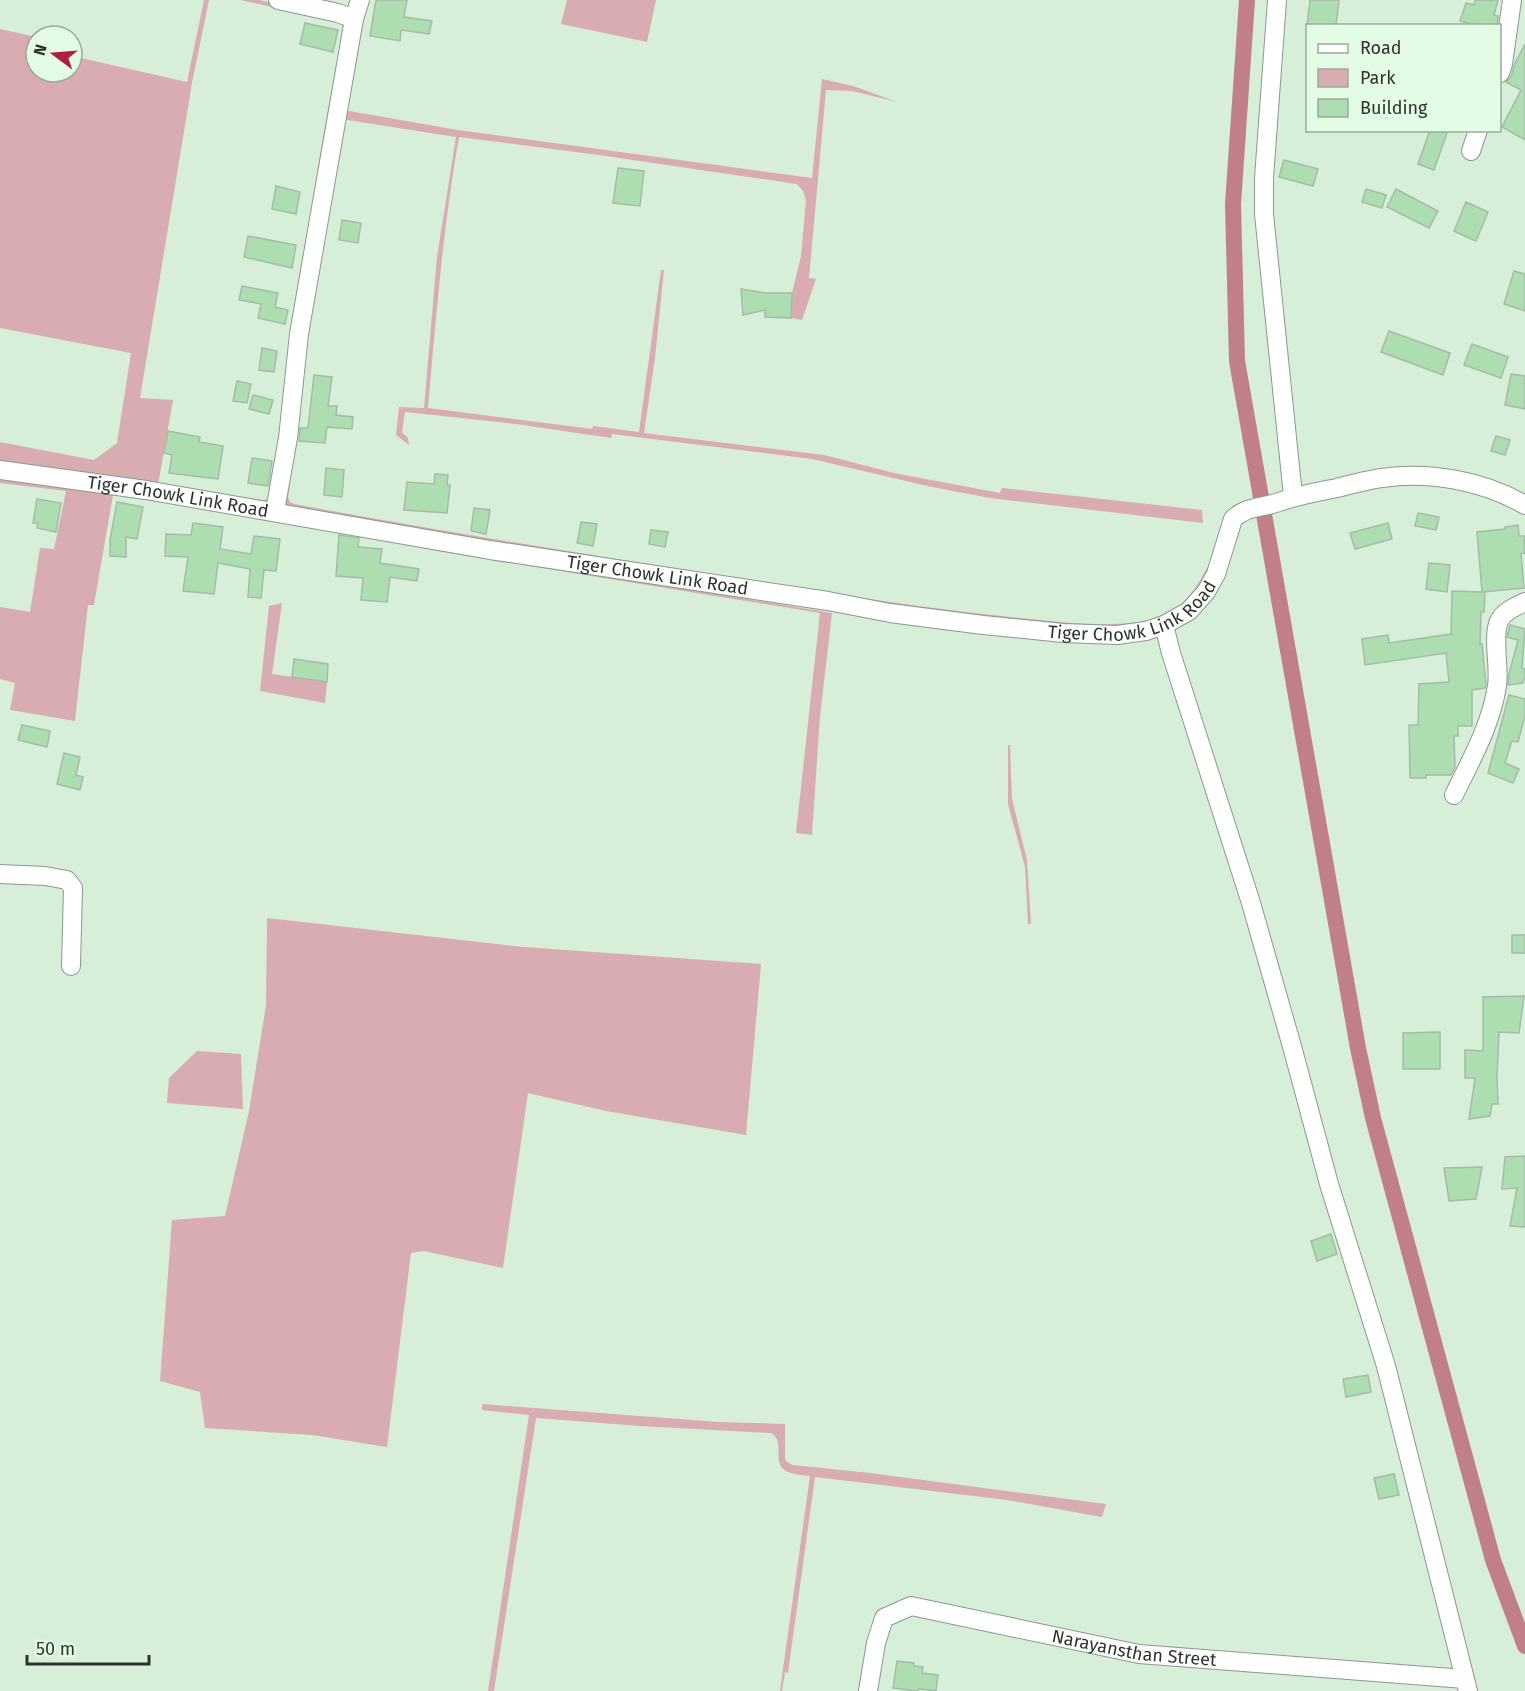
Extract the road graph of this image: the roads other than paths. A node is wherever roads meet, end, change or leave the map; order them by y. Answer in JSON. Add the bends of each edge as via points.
{"nodes":[{"id":1,"x":278,"y":0,"type":"edge"},
{"id":2,"x":360,"y":0,"type":"edge"},
{"id":3,"x":1277,"y":0,"type":"edge"},
{"id":4,"x":1512,"y":0,"type":"edge"},
{"id":5,"x":354,"y":18,"type":"junction"},
{"id":6,"x":1501,"y":71,"type":"edge"},
{"id":7,"x":1477,"y":132,"type":"edge"},
{"id":8,"x":1471,"y":151,"type":"dead end"},
{"id":9,"x":0,"y":470,"type":"edge"},
{"id":10,"x":1285,"y":499,"type":"junction"},
{"id":11,"x":1525,"y":505,"type":"edge"},
{"id":12,"x":275,"y":511,"type":"junction"},
{"id":13,"x":1525,"y":602,"type":"edge"},
{"id":14,"x":1164,"y":625,"type":"junction"},
{"id":15,"x":1454,"y":795,"type":"dead end"},
{"id":16,"x":0,"y":874,"type":"edge"},
{"id":17,"x":71,"y":966,"type":"dead end"},
{"id":18,"x":1466,"y":1685,"type":"edge"},
{"id":19,"x":868,"y":1691,"type":"edge"}],
"edges":[{"from":1,"to":5,"type":"street"},
{"from":2,"to":5,"type":"street"},
{"from":3,"to":10,"type":"street","via":[[1264,214]]},
{"from":4,"to":6,"type":"street"},
{"from":5,"to":12,"type":"street","via":[[299,334],[288,438]]},
{"from":7,"to":8,"type":"street"},
{"from":9,"to":12,"type":"street","name":"Tiger Chowk Link Road"},
{"from":10,"to":11,"type":"street","via":[[1382,478],[1410,476],[1476,484]]},
{"from":10,"to":14,"type":"street","name":"Tiger Chowk Link Road","via":[[1239,512],[1206,592],[1189,611]]},
{"from":12,"to":14,"type":"street","name":"Tiger Chowk Link Road","via":[[502,552],[983,626],[1117,635]]},
{"from":13,"to":15,"type":"street","via":[[1504,614],[1498,624],[1497,684],[1492,710]]},
{"from":14,"to":18,"type":"street","via":[[1251,903],[1329,1184],[1386,1366]]},
{"from":16,"to":17,"type":"street","via":[[67,880],[73,888]]},
{"from":18,"to":19,"type":"street","name":"Narayansthan Street","via":[[1139,1654],[911,1606],[884,1618]]}]}
